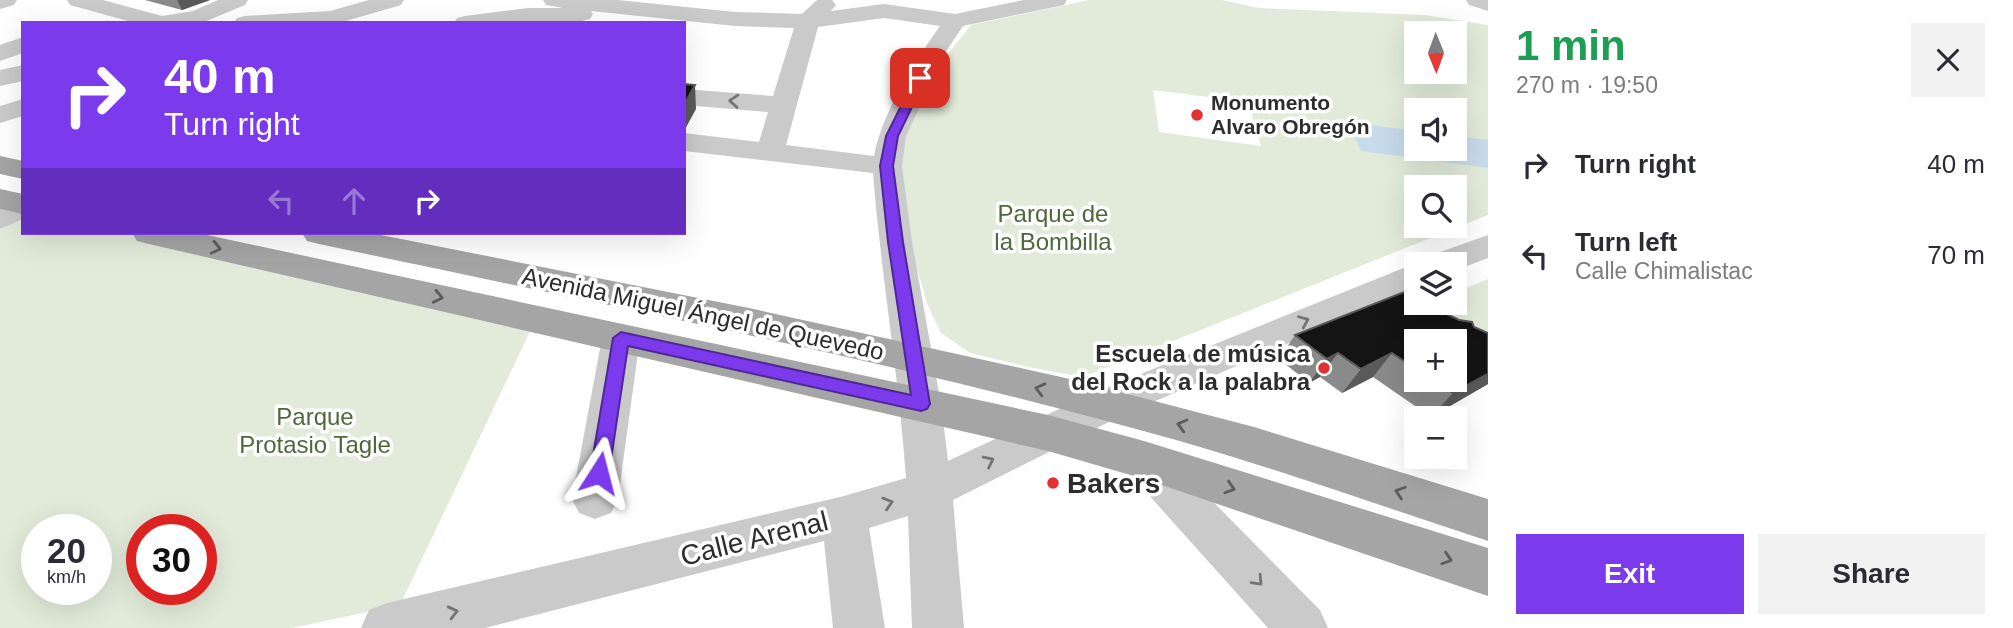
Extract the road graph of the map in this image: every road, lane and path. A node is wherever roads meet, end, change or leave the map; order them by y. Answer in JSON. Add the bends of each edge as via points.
{"nodes":[{"id":1,"x":6,"y":0,"type":"edge"},
{"id":2,"x":78,"y":0,"type":"edge"},
{"id":3,"x":237,"y":0,"type":"edge"},
{"id":4,"x":393,"y":0,"type":"edge"},
{"id":5,"x":413,"y":0,"type":"edge"},
{"id":6,"x":554,"y":0,"type":"edge"},
{"id":7,"x":829,"y":0,"type":"edge"},
{"id":8,"x":926,"y":0,"type":"edge"},
{"id":9,"x":1056,"y":0,"type":"edge"},
{"id":10,"x":1477,"y":0,"type":"edge"},
{"id":11,"x":0,"y":2,"type":"edge"},
{"id":12,"x":1488,"y":4,"type":"edge"},
{"id":13,"x":697,"y":7,"type":"edge"},
{"id":14,"x":108,"y":8,"type":"junction"},
{"id":15,"x":649,"y":10,"type":"junction"},
{"id":16,"x":336,"y":20,"type":"edge"},
{"id":17,"x":78,"y":21,"type":"edge"},
{"id":18,"x":155,"y":21,"type":"edge"},
{"id":19,"x":174,"y":21,"type":"edge"},
{"id":20,"x":306,"y":21,"type":"edge"},
{"id":21,"x":362,"y":21,"type":"edge"},
{"id":22,"x":481,"y":21,"type":"edge"},
{"id":23,"x":808,"y":21,"type":"junction"},
{"id":24,"x":955,"y":22,"type":"junction"},
{"id":25,"x":21,"y":45,"type":"edge"},
{"id":26,"x":0,"y":54,"type":"edge"},
{"id":27,"x":21,"y":73,"type":"edge"},
{"id":28,"x":0,"y":78,"type":"edge"},
{"id":29,"x":686,"y":97,"type":"edge"},
{"id":30,"x":783,"y":105,"type":"junction"},
{"id":31,"x":21,"y":108,"type":"edge"},
{"id":32,"x":0,"y":115,"type":"edge"},
{"id":33,"x":21,"y":118,"type":"edge"},
{"id":34,"x":0,"y":125,"type":"edge"},
{"id":35,"x":686,"y":142,"type":"edge"},
{"id":36,"x":770,"y":152,"type":"junction"},
{"id":37,"x":0,"y":165,"type":"edge"},
{"id":38,"x":887,"y":166,"type":"junction"},
{"id":39,"x":21,"y":170,"type":"edge"},
{"id":40,"x":0,"y":199,"type":"edge"},
{"id":41,"x":21,"y":204,"type":"edge"},
{"id":42,"x":21,"y":206,"type":"edge"},
{"id":43,"x":0,"y":219,"type":"edge"},
{"id":44,"x":158,"y":235,"type":"edge"},
{"id":45,"x":328,"y":235,"type":"edge"},
{"id":46,"x":1488,"y":246,"type":"edge"},
{"id":47,"x":1467,"y":254,"type":"edge"},
{"id":48,"x":1404,"y":292,"type":"edge"},
{"id":49,"x":621,"y":338,"type":"junction"},
{"id":50,"x":915,"y":359,"type":"junction"},
{"id":51,"x":921,"y":404,"type":"junction"},
{"id":52,"x":1106,"y":405,"type":"junction"},
{"id":53,"x":1048,"y":433,"type":"junction"},
{"id":54,"x":1144,"y":460,"type":"junction"},
{"id":55,"x":930,"y":490,"type":"junction"},
{"id":56,"x":595,"y":499,"type":"dead end"},
{"id":57,"x":844,"y":516,"type":"junction"},
{"id":58,"x":1488,"y":520,"type":"edge"},
{"id":59,"x":1488,"y":572,"type":"edge"},
{"id":60,"x":387,"y":628,"type":"edge"},
{"id":61,"x":859,"y":628,"type":"edge"},
{"id":62,"x":938,"y":628,"type":"edge"},
{"id":63,"x":1302,"y":628,"type":"edge"}],
"edges":[{"from":1,"to":11,"type":"street"},
{"from":2,"to":14,"type":"street"},
{"from":3,"to":19,"type":"street","via":[[198,17]]},
{"from":4,"to":16,"type":"street"},
{"from":5,"to":21,"type":"street"},
{"from":6,"to":15,"type":"street"},
{"from":7,"to":23,"type":"street"},
{"from":8,"to":24,"type":"street"},
{"from":9,"to":24,"type":"street"},
{"from":10,"to":12,"type":"street"},
{"from":13,"to":15,"type":"street"},
{"from":13,"to":23,"type":"street","via":[[735,19]]},
{"from":14,"to":17,"type":"street"},
{"from":14,"to":18,"type":"street"},
{"from":15,"to":22,"type":"street"},
{"from":16,"to":20,"type":"street"},
{"from":23,"to":24,"type":"street","via":[[884,11]]},
{"from":23,"to":30,"type":"street"},
{"from":24,"to":38,"type":"street","via":[[933,53],[892,136]]},
{"from":25,"to":26,"type":"street"},
{"from":27,"to":28,"type":"street"},
{"from":30,"to":29,"type":"street","one_way":true},
{"from":30,"to":36,"type":"street"},
{"from":31,"to":32,"type":"street"},
{"from":33,"to":34,"type":"street"},
{"from":35,"to":36,"type":"street"},
{"from":36,"to":38,"type":"street"},
{"from":37,"to":39,"type":"main road"},
{"from":38,"to":50,"type":"street"},
{"from":40,"to":41,"type":"main road"},
{"from":42,"to":43,"type":"street"},
{"from":44,"to":49,"type":"main road","name":"Avenida Miguel Ángel de Quevedo","one_way":true},
{"from":45,"to":50,"type":"main road","name":"Avenida Miguel Ángel de Quevedo"},
{"from":46,"to":47,"type":"street"},
{"from":52,"to":48,"type":"street","name":"Calle Arenal","one_way":true,"via":[[1372,291]]},
{"from":49,"to":51,"type":"main road","name":"Avenida Miguel Ángel de Quevedo"},
{"from":49,"to":56,"type":"street"},
{"from":50,"to":51,"type":"street"},
{"from":52,"to":50,"type":"main road","name":"Avenida Miguel Ángel de Quevedo","one_way":true},
{"from":51,"to":53,"type":"main road","name":"Avenida Miguel Ángel de Quevedo"},
{"from":51,"to":55,"type":"street"},
{"from":52,"to":53,"type":"street","name":"Calle Arenal"},
{"from":58,"to":52,"type":"main road","name":"Avenida Miguel Ángel de Quevedo","one_way":true,"via":[[1248,443]]},
{"from":53,"to":54,"type":"main road","name":"Avenida Miguel Ángel de Quevedo"},
{"from":55,"to":53,"type":"street","name":"Calle Arenal","one_way":true},
{"from":54,"to":59,"type":"main road","name":"Avenida Miguel Ángel de Quevedo","one_way":true},
{"from":54,"to":63,"type":"street","one_way":true},
{"from":57,"to":55,"type":"street","name":"Calle Arenal","one_way":true},
{"from":55,"to":62,"type":"street"},
{"from":60,"to":57,"type":"street","name":"Calle Arenal","one_way":true},
{"from":57,"to":61,"type":"street"}]}
